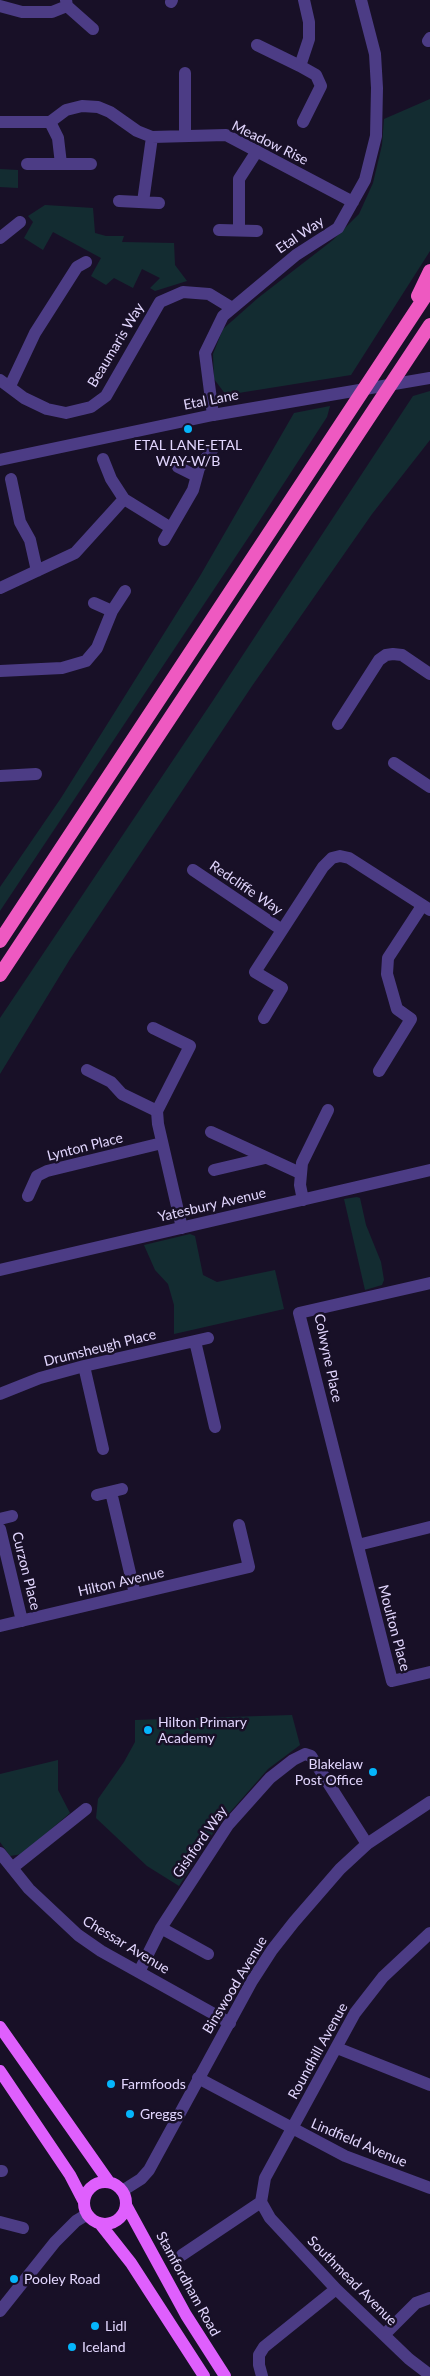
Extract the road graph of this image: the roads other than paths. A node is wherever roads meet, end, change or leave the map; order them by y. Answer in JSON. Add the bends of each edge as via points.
{"nodes":[{"id":1,"x":304,"y":0,"type":"edge"},
{"id":2,"x":361,"y":0,"type":"edge"},
{"id":3,"x":67,"y":3,"type":"edge"},
{"id":4,"x":0,"y":6,"type":"edge"},
{"id":5,"x":93,"y":29,"type":"dead end"},
{"id":6,"x":257,"y":45,"type":"dead end"},
{"id":7,"x":300,"y":66,"type":"junction"},
{"id":8,"x":185,"y":73,"type":"dead end"},
{"id":9,"x":0,"y":122,"type":"edge"},
{"id":10,"x":50,"y":122,"type":"junction"},
{"id":11,"x":303,"y":122,"type":"dead end"},
{"id":12,"x":152,"y":136,"type":"junction"},
{"id":13,"x":185,"y":136,"type":"junction"},
{"id":14,"x":257,"y":151,"type":"junction"},
{"id":15,"x":28,"y":164,"type":"dead end"},
{"id":16,"x":61,"y":164,"type":"junction"},
{"id":17,"x":91,"y":164,"type":"dead end"},
{"id":18,"x":120,"y":201,"type":"dead end"},
{"id":19,"x":143,"y":202,"type":"junction"},
{"id":20,"x":353,"y":202,"type":"junction"},
{"id":21,"x":159,"y":203,"type":"dead end"},
{"id":22,"x":20,"y":222,"type":"dead end"},
{"id":23,"x":219,"y":230,"type":"dead end"},
{"id":24,"x":239,"y":230,"type":"junction"},
{"id":25,"x":257,"y":231,"type":"dead end"},
{"id":26,"x":0,"y":238,"type":"edge"},
{"id":27,"x":86,"y":262,"type":"dead end"},
{"id":28,"x":430,"y":271,"type":"edge"},
{"id":29,"x":430,"y":289,"type":"edge"},
{"id":30,"x":232,"y":308,"type":"junction"},
{"id":31,"x":430,"y":325,"type":"edge"},
{"id":32,"x":430,"y":329,"type":"edge"},
{"id":33,"x":401,"y":333,"type":"junction"},
{"id":34,"x":416,"y":345,"type":"junction"},
{"id":35,"x":430,"y":378,"type":"edge"},
{"id":36,"x":5,"y":383,"type":"edge"},
{"id":37,"x":213,"y":415,"type":"junction"},
{"id":38,"x":216,"y":446,"type":"dead end"},
{"id":39,"x":103,"y":459,"type":"dead end"},
{"id":40,"x":0,"y":460,"type":"edge"},
{"id":41,"x":178,"y":466,"type":"dead end"},
{"id":42,"x":196,"y":476,"type":"junction"},
{"id":43,"x":12,"y":479,"type":"dead end"},
{"id":44,"x":124,"y":499,"type":"junction"},
{"id":45,"x":172,"y":528,"type":"junction"},
{"id":46,"x":164,"y":540,"type":"dead end"},
{"id":47,"x":37,"y":570,"type":"junction"},
{"id":48,"x":0,"y":588,"type":"edge"},
{"id":49,"x":125,"y":591,"type":"dead end"},
{"id":50,"x":94,"y":603,"type":"dead end"},
{"id":51,"x":112,"y":612,"type":"junction"},
{"id":52,"x":0,"y":671,"type":"edge"},
{"id":53,"x":430,"y":674,"type":"edge"},
{"id":54,"x":338,"y":724,"type":"dead end"},
{"id":55,"x":394,"y":763,"type":"dead end"},
{"id":56,"x":36,"y":774,"type":"dead end"},
{"id":57,"x":0,"y":776,"type":"edge"},
{"id":58,"x":430,"y":787,"type":"edge"},
{"id":59,"x":193,"y":870,"type":"dead end"},
{"id":60,"x":426,"y":908,"type":"edge"},
{"id":61,"x":282,"y":930,"type":"junction"},
{"id":62,"x":0,"y":941,"type":"edge"},
{"id":63,"x":0,"y":975,"type":"edge"},
{"id":64,"x":264,"y":1018,"type":"dead end"},
{"id":65,"x":153,"y":1028,"type":"dead end"},
{"id":66,"x":87,"y":1070,"type":"dead end"},
{"id":67,"x":379,"y":1071,"type":"dead end"},
{"id":68,"x":328,"y":1110,"type":"dead end"},
{"id":69,"x":157,"y":1111,"type":"junction"},
{"id":70,"x":211,"y":1132,"type":"dead end"},
{"id":71,"x":162,"y":1144,"type":"junction"},
{"id":72,"x":265,"y":1158,"type":"junction"},
{"id":73,"x":214,"y":1170,"type":"dead end"},
{"id":74,"x":430,"y":1170,"type":"edge"},
{"id":75,"x":300,"y":1173,"type":"junction"},
{"id":76,"x":28,"y":1196,"type":"dead end"},
{"id":77,"x":303,"y":1200,"type":"junction"},
{"id":78,"x":182,"y":1228,"type":"junction"},
{"id":79,"x":0,"y":1270,"type":"edge"},
{"id":80,"x":430,"y":1283,"type":"edge"},
{"id":81,"x":208,"y":1338,"type":"dead end"},
{"id":82,"x":195,"y":1341,"type":"junction"},
{"id":83,"x":84,"y":1366,"type":"junction"},
{"id":84,"x":0,"y":1394,"type":"edge"},
{"id":85,"x":215,"y":1427,"type":"dead end"},
{"id":86,"x":103,"y":1449,"type":"dead end"},
{"id":87,"x":97,"y":1495,"type":"dead end"},
{"id":88,"x":239,"y":1525,"type":"dead end"},
{"id":89,"x":430,"y":1527,"type":"edge"},
{"id":90,"x":0,"y":1529,"type":"edge"},
{"id":91,"x":357,"y":1542,"type":"junction"},
{"id":92,"x":135,"y":1594,"type":"junction"},
{"id":93,"x":22,"y":1621,"type":"junction"},
{"id":94,"x":0,"y":1626,"type":"edge"},
{"id":95,"x":430,"y":1672,"type":"edge"},
{"id":96,"x":430,"y":1802,"type":"edge"},
{"id":97,"x":86,"y":1809,"type":"dead end"},
{"id":98,"x":367,"y":1844,"type":"junction"},
{"id":99,"x":0,"y":1853,"type":"edge"},
{"id":100,"x":12,"y":1868,"type":"junction"},
{"id":101,"x":161,"y":1928,"type":"junction"},
{"id":102,"x":430,"y":1933,"type":"edge"},
{"id":103,"x":208,"y":1954,"type":"dead end"},
{"id":104,"x":139,"y":1972,"type":"junction"},
{"id":105,"x":230,"y":2023,"type":"junction"},
{"id":106,"x":0,"y":2027,"type":"edge"},
{"id":107,"x":337,"y":2048,"type":"junction"},
{"id":108,"x":0,"y":2071,"type":"edge"},
{"id":109,"x":198,"y":2078,"type":"junction"},
{"id":110,"x":430,"y":2085,"type":"edge"},
{"id":111,"x":291,"y":2129,"type":"junction"},
{"id":112,"x":109,"y":2182,"type":"junction"},
{"id":113,"x":430,"y":2188,"type":"edge"},
{"id":114,"x":122,"y":2191,"type":"junction"},
{"id":115,"x":83,"y":2200,"type":"junction"},
{"id":116,"x":261,"y":2202,"type":"junction"},
{"id":117,"x":126,"y":2205,"type":"junction"},
{"id":118,"x":86,"y":2215,"type":"junction"},
{"id":119,"x":0,"y":2222,"type":"edge"},
{"id":120,"x":100,"y":2225,"type":"junction"},
{"id":121,"x":22,"y":2228,"type":"dead end"},
{"id":122,"x":182,"y":2255,"type":"dead end"},
{"id":123,"x":336,"y":2289,"type":"junction"},
{"id":124,"x":430,"y":2298,"type":"edge"},
{"id":125,"x":1,"y":2306,"type":"edge"},
{"id":126,"x":384,"y":2335,"type":"junction"},
{"id":127,"x":430,"y":2375,"type":"edge"},
{"id":128,"x":204,"y":2376,"type":"edge"},
{"id":129,"x":225,"y":2376,"type":"edge"},
{"id":130,"x":262,"y":2376,"type":"edge"}],
"edges":[{"from":1,"to":7,"type":"street","via":[[309,39]]},
{"from":2,"to":20,"type":"street","name":"Etal Way","via":[[375,54],[376,136],[365,180]]},
{"from":3,"to":4,"type":"street","via":[[52,12],[22,12]]},
{"from":3,"to":5,"type":"street"},
{"from":6,"to":7,"type":"street"},
{"from":7,"to":11,"type":"street","via":[[316,75],[321,86]]},
{"from":8,"to":13,"type":"street"},
{"from":9,"to":10,"type":"street"},
{"from":10,"to":12,"type":"street","name":"Meadow Rise","via":[[66,110],[98,107]]},
{"from":10,"to":16,"type":"street","via":[[58,138]]},
{"from":12,"to":13,"type":"street","name":"Meadow Rise"},
{"from":12,"to":19,"type":"street"},
{"from":13,"to":14,"type":"street","name":"Meadow Rise","via":[[226,135]]},
{"from":14,"to":20,"type":"street","name":"Meadow Rise"},
{"from":14,"to":24,"type":"street","via":[[239,179]]},
{"from":15,"to":16,"type":"street"},
{"from":16,"to":17,"type":"street"},
{"from":18,"to":19,"type":"street"},
{"from":19,"to":21,"type":"street"},
{"from":20,"to":30,"type":"street","name":"Etal Way","via":[[338,228],[296,255]]},
{"from":22,"to":26,"type":"street"},
{"from":23,"to":24,"type":"street"},
{"from":24,"to":25,"type":"street"},
{"from":27,"to":36,"type":"street","via":[[77,267]]},
{"from":28,"to":33,"type":"highway"},
{"from":29,"to":33,"type":"highway"},
{"from":30,"to":36,"type":"street","name":"Beaumaris Way","via":[[209,294],[183,292],[160,302],[106,396],[91,407],[66,413],[47,409],[24,398]]},
{"from":30,"to":37,"type":"street","name":"Etal Way","via":[[223,316],[205,353]]},
{"from":31,"to":34,"type":"highway"},
{"from":32,"to":34,"type":"highway"},
{"from":33,"to":62,"type":"highway"},
{"from":34,"to":63,"type":"highway"},
{"from":35,"to":37,"type":"street","name":"Etal Lane"},
{"from":37,"to":40,"type":"street","name":"Etal Lane"},
{"from":38,"to":42,"type":"street"},
{"from":39,"to":44,"type":"street"},
{"from":41,"to":42,"type":"street"},
{"from":42,"to":45,"type":"street","via":[[193,490]]},
{"from":43,"to":47,"type":"street","via":[[20,522],[30,540]]},
{"from":44,"to":45,"type":"street"},
{"from":44,"to":47,"type":"street","via":[[75,552]]},
{"from":45,"to":46,"type":"street"},
{"from":47,"to":48,"type":"street"},
{"from":49,"to":51,"type":"street"},
{"from":50,"to":51,"type":"street"},
{"from":51,"to":52,"type":"street","via":[[97,648],[86,661],[62,668]]},
{"from":53,"to":54,"type":"street","via":[[402,655],[386,655],[379,660]]},
{"from":55,"to":58,"type":"street"},
{"from":56,"to":57,"type":"street"},
{"from":59,"to":61,"type":"street","name":"Redcliffe Way"},
{"from":60,"to":61,"type":"street","name":"Redcliffe Way","via":[[349,858],[340,856],[332,858],[323,867]]},
{"from":60,"to":67,"type":"street","via":[[388,958],[387,974],[397,1009],[411,1019]]},
{"from":61,"to":64,"type":"street","name":"Redcliffe Way","via":[[255,972],[282,988]]},
{"from":65,"to":69,"type":"street","via":[[190,1046]]},
{"from":66,"to":69,"type":"street","via":[[112,1082],[122,1094]]},
{"from":68,"to":75,"type":"street"},
{"from":69,"to":71,"type":"street"},
{"from":70,"to":72,"type":"street"},
{"from":71,"to":76,"type":"street","name":"Lynton Place","via":[[48,1171],[37,1176]]},
{"from":71,"to":78,"type":"street"},
{"from":72,"to":73,"type":"street"},
{"from":72,"to":75,"type":"street"},
{"from":74,"to":77,"type":"street","name":"Yatesbury Avenue"},
{"from":75,"to":77,"type":"street"},
{"from":77,"to":78,"type":"street","name":"Yatesbury Avenue"},
{"from":78,"to":79,"type":"street","name":"Yatesbury Avenue"},
{"from":80,"to":91,"type":"street","name":"Colwyne Place","via":[[299,1313]]},
{"from":81,"to":82,"type":"street","name":"Drumsheugh Place"},
{"from":82,"to":83,"type":"street","name":"Drumsheugh Place"},
{"from":82,"to":85,"type":"street"},
{"from":83,"to":84,"type":"street","name":"Drumsheugh Place","via":[[40,1378]]},
{"from":83,"to":86,"type":"street"},
{"from":87,"to":92,"type":"street","via":[[116,1491]]},
{"from":88,"to":92,"type":"street","name":"Hilton Avenue","via":[[249,1567]]},
{"from":89,"to":91,"type":"street"},
{"from":90,"to":93,"type":"street","name":"Curzon Place"},
{"from":91,"to":95,"type":"street","name":"Moulton Place","via":[[392,1681]]},
{"from":92,"to":93,"type":"street","name":"Hilton Avenue"},
{"from":93,"to":94,"type":"street","name":"Hilton Avenue"},
{"from":96,"to":98,"type":"street","name":"Binswood Avenue"},
{"from":97,"to":100,"type":"street"},
{"from":98,"to":101,"type":"street","name":"Gishford Way","via":[[311,1756],[305,1754],[293,1760],[255,1794],[223,1832]]},
{"from":98,"to":105,"type":"street","name":"Binswood Avenue","via":[[313,1899],[272,1950]]},
{"from":99,"to":100,"type":"street","name":"Chessar Avenue"},
{"from":100,"to":104,"type":"street","name":"Chessar Avenue","via":[[29,1889],[78,1935]]},
{"from":101,"to":103,"type":"street"},
{"from":101,"to":104,"type":"street","name":"Gishford Way"},
{"from":102,"to":107,"type":"street","name":"Roundhill Avenue","via":[[384,1977],[355,2013]]},
{"from":104,"to":105,"type":"street","name":"Chessar Avenue"},
{"from":105,"to":109,"type":"street","name":"Binswood Avenue"},
{"from":106,"to":112,"type":"main road"},
{"from":107,"to":110,"type":"street"},
{"from":107,"to":111,"type":"street","name":"Roundhill Avenue"},
{"from":108,"to":115,"type":"main road","via":[[70,2175]]},
{"from":109,"to":111,"type":"street","name":"Lindfield Avenue"},
{"from":109,"to":114,"type":"street","name":"Binswood Avenue","via":[[149,2170]]},
{"from":111,"to":113,"type":"street","name":"Lindfield Avenue","via":[[345,2156]]},
{"from":111,"to":116,"type":"street","name":"Roundhill Avenue","via":[[265,2178]]},
{"from":112,"to":114,"type":"main road"},
{"from":112,"to":115,"type":"main road","via":[[94,2185]]},
{"from":114,"to":117,"type":"main road"},
{"from":115,"to":118,"type":"main road"},
{"from":116,"to":122,"type":"street"},
{"from":116,"to":123,"type":"street","name":"Southmead Avenue","via":[[270,2218]]},
{"from":117,"to":120,"type":"main road","via":[[118,2220]]},
{"from":117,"to":129,"type":"main road","name":"Stamfordham Road","via":[[186,2315]]},
{"from":118,"to":120,"type":"main road"},
{"from":118,"to":125,"type":"street","via":[[55,2242]]},
{"from":119,"to":121,"type":"street"},
{"from":120,"to":128,"type":"main road","via":[[131,2263]]},
{"from":123,"to":126,"type":"street","name":"Southmead Avenue"},
{"from":123,"to":130,"type":"street","via":[[264,2348],[259,2355]]},
{"from":124,"to":126,"type":"street","via":[[416,2303]]},
{"from":126,"to":127,"type":"street","name":"Southmead Avenue"}]}
